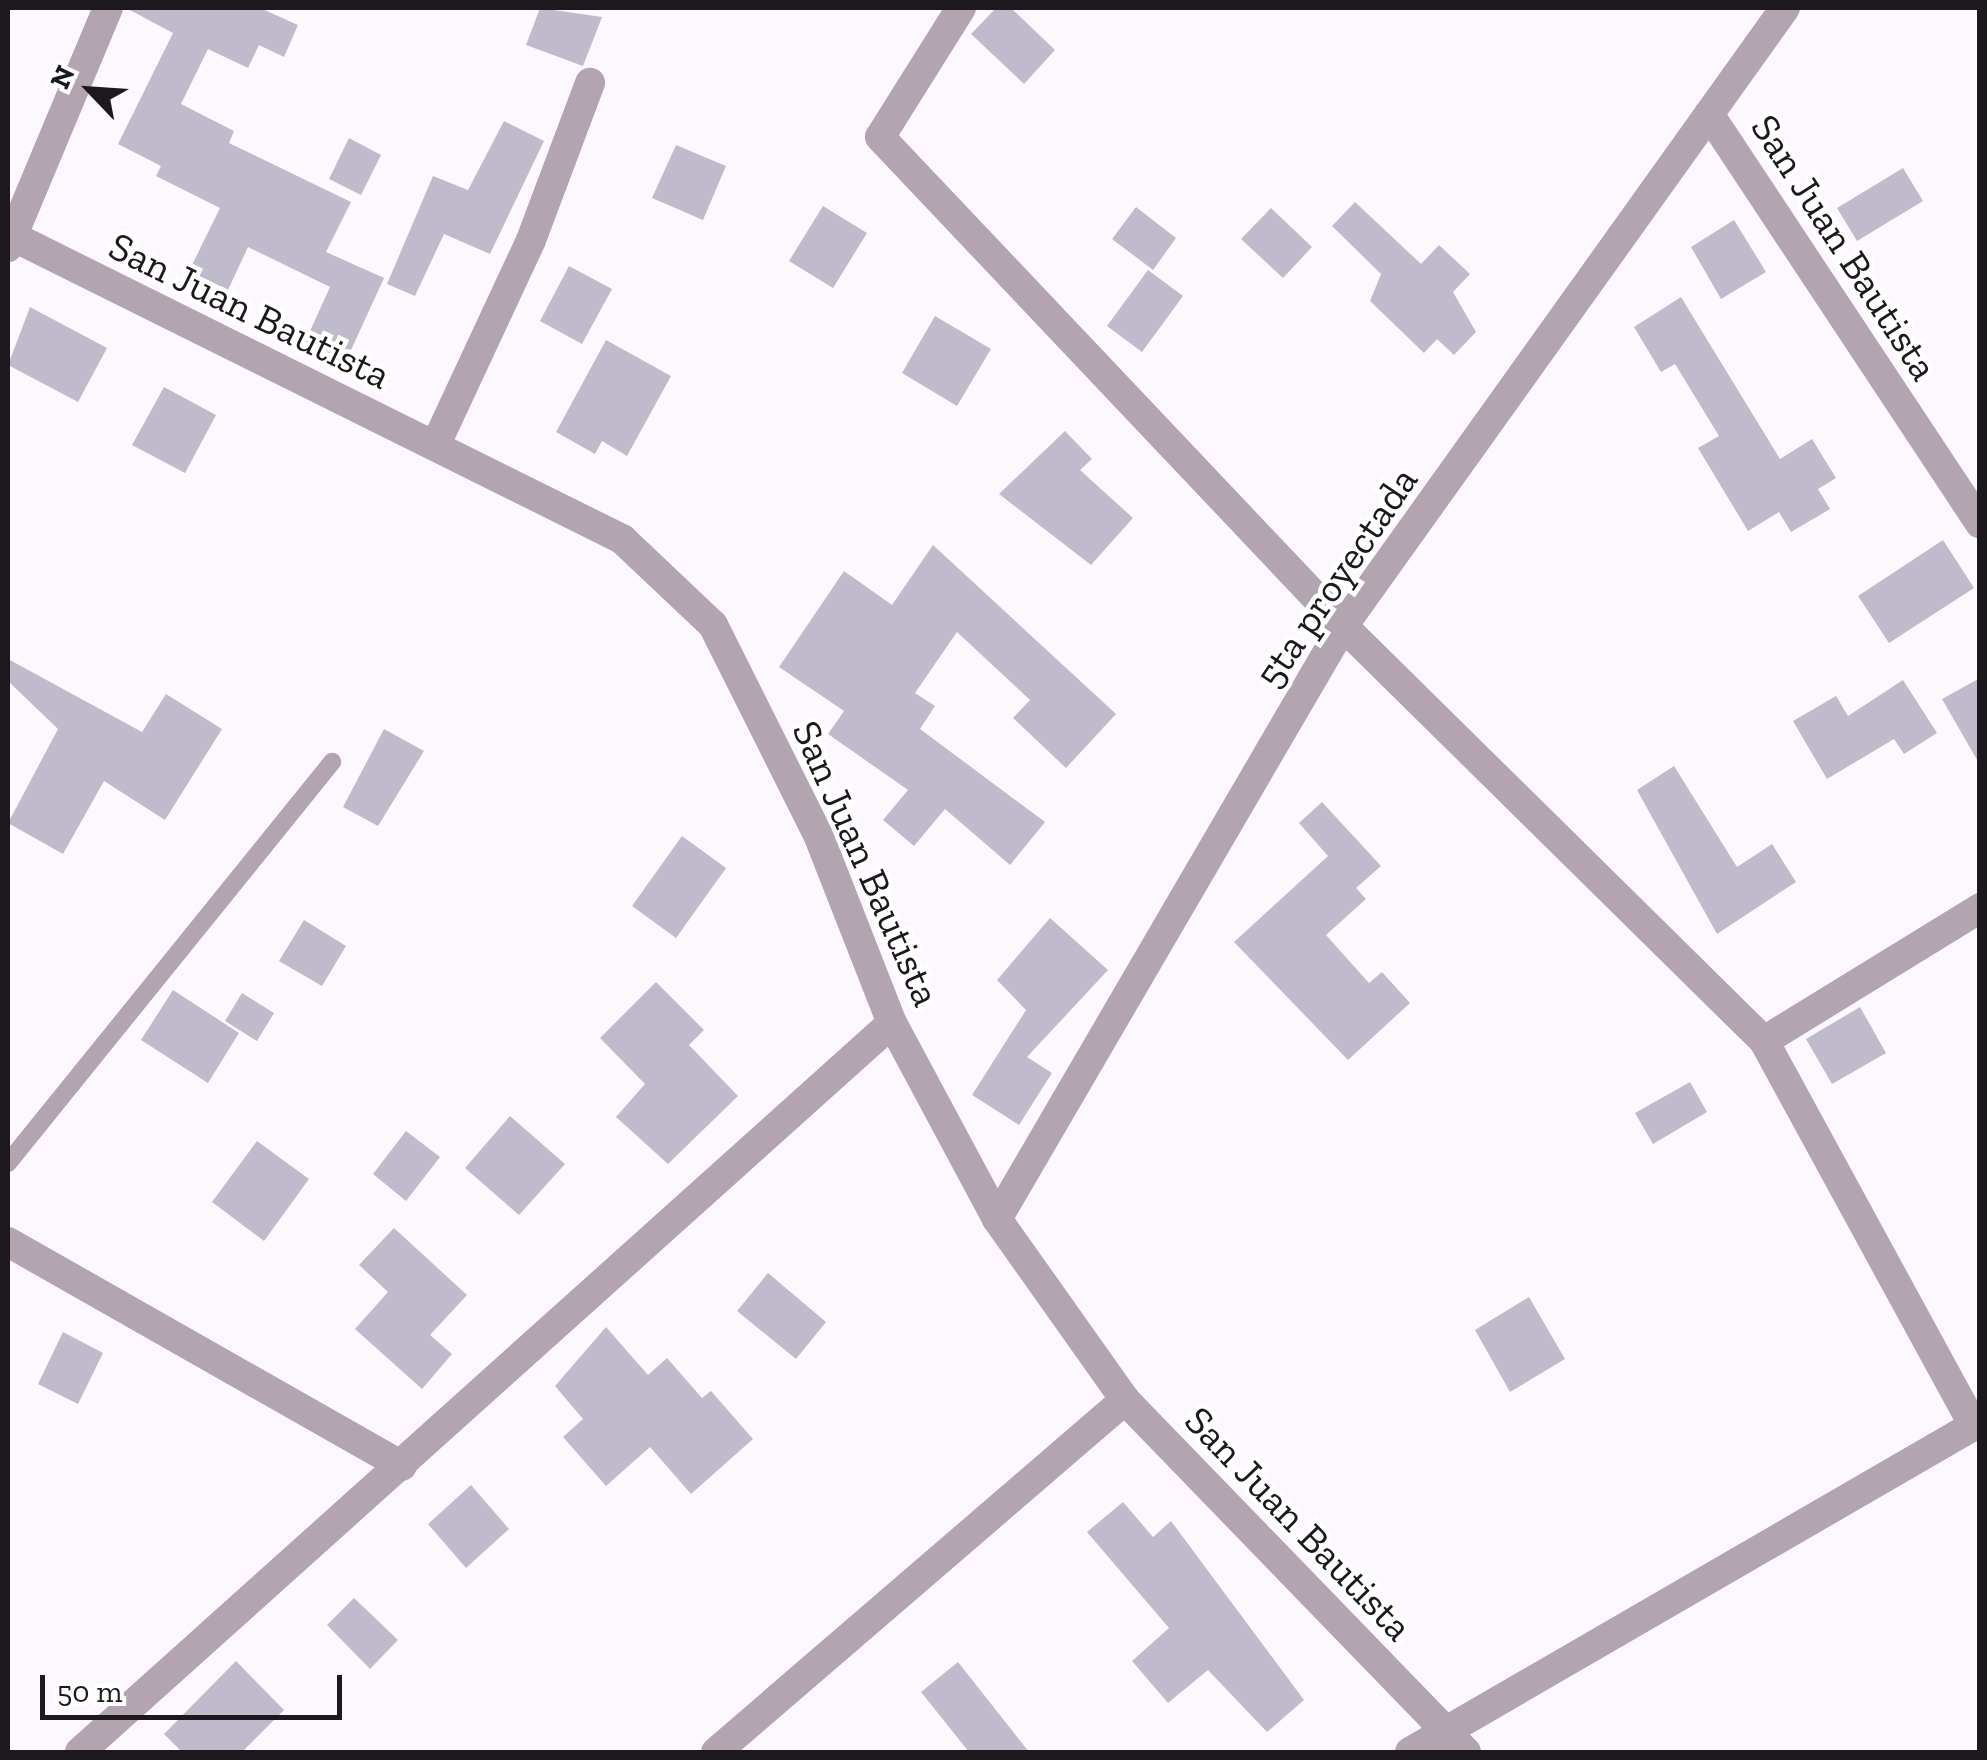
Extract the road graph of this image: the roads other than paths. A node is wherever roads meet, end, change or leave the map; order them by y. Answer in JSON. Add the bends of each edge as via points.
{"nodes":[{"id":1,"x":108,"y":8,"type":"edge"},
{"id":2,"x":961,"y":8,"type":"edge"},
{"id":3,"x":1786,"y":8,"type":"edge"},
{"id":4,"x":590,"y":83,"type":"dead end"},
{"id":5,"x":1710,"y":114,"type":"junction"},
{"id":6,"x":9,"y":239,"type":"edge"},
{"id":7,"x":434,"y":446,"type":"junction"},
{"id":8,"x":1980,"y":524,"type":"edge"},
{"id":9,"x":1343,"y":626,"type":"junction"},
{"id":10,"x":332,"y":762,"type":"dead end"},
{"id":11,"x":1980,"y":908,"type":"edge"},
{"id":12,"x":892,"y":1023,"type":"junction"},
{"id":13,"x":1764,"y":1041,"type":"junction"},
{"id":14,"x":8,"y":1163,"type":"edge"},
{"id":15,"x":997,"y":1219,"type":"junction"},
{"id":16,"x":8,"y":1242,"type":"edge"},
{"id":17,"x":1125,"y":1400,"type":"junction"},
{"id":18,"x":1976,"y":1424,"type":"edge"},
{"id":19,"x":402,"y":1466,"type":"junction"},
{"id":20,"x":1442,"y":1728,"type":"junction"},
{"id":21,"x":80,"y":1752,"type":"edge"},
{"id":22,"x":716,"y":1752,"type":"edge"},
{"id":23,"x":1410,"y":1752,"type":"edge"},
{"id":24,"x":1466,"y":1752,"type":"edge"}],
"edges":[{"from":1,"to":6,"type":"street"},
{"from":2,"to":9,"type":"street","via":[[880,136]]},
{"from":3,"to":5,"type":"street","name":"5ta proyectada"},
{"from":4,"to":7,"type":"street","via":[[530,240]]},
{"from":5,"to":8,"type":"street","name":"San Juan Bautista"},
{"from":5,"to":9,"type":"street","name":"5ta proyectada"},
{"from":6,"to":7,"type":"street","name":"San Juan Bautista"},
{"from":7,"to":12,"type":"street","name":"San Juan Bautista","via":[[622,539],[713,625],[819,836]]},
{"from":9,"to":13,"type":"street"},
{"from":9,"to":15,"type":"street","name":"5ta proyectada"},
{"from":10,"to":14,"type":"lane"},
{"from":11,"to":13,"type":"street"},
{"from":12,"to":15,"type":"street","name":"San Juan Bautista"},
{"from":12,"to":19,"type":"street"},
{"from":13,"to":18,"type":"street"},
{"from":15,"to":17,"type":"street","name":"San Juan Bautista"},
{"from":16,"to":19,"type":"street"},
{"from":17,"to":20,"type":"street","name":"San Juan Bautista"},
{"from":17,"to":22,"type":"street"},
{"from":18,"to":20,"type":"street"},
{"from":19,"to":21,"type":"street"},
{"from":20,"to":23,"type":"street"},
{"from":20,"to":24,"type":"street","name":"San Juan Bautista"}]}
